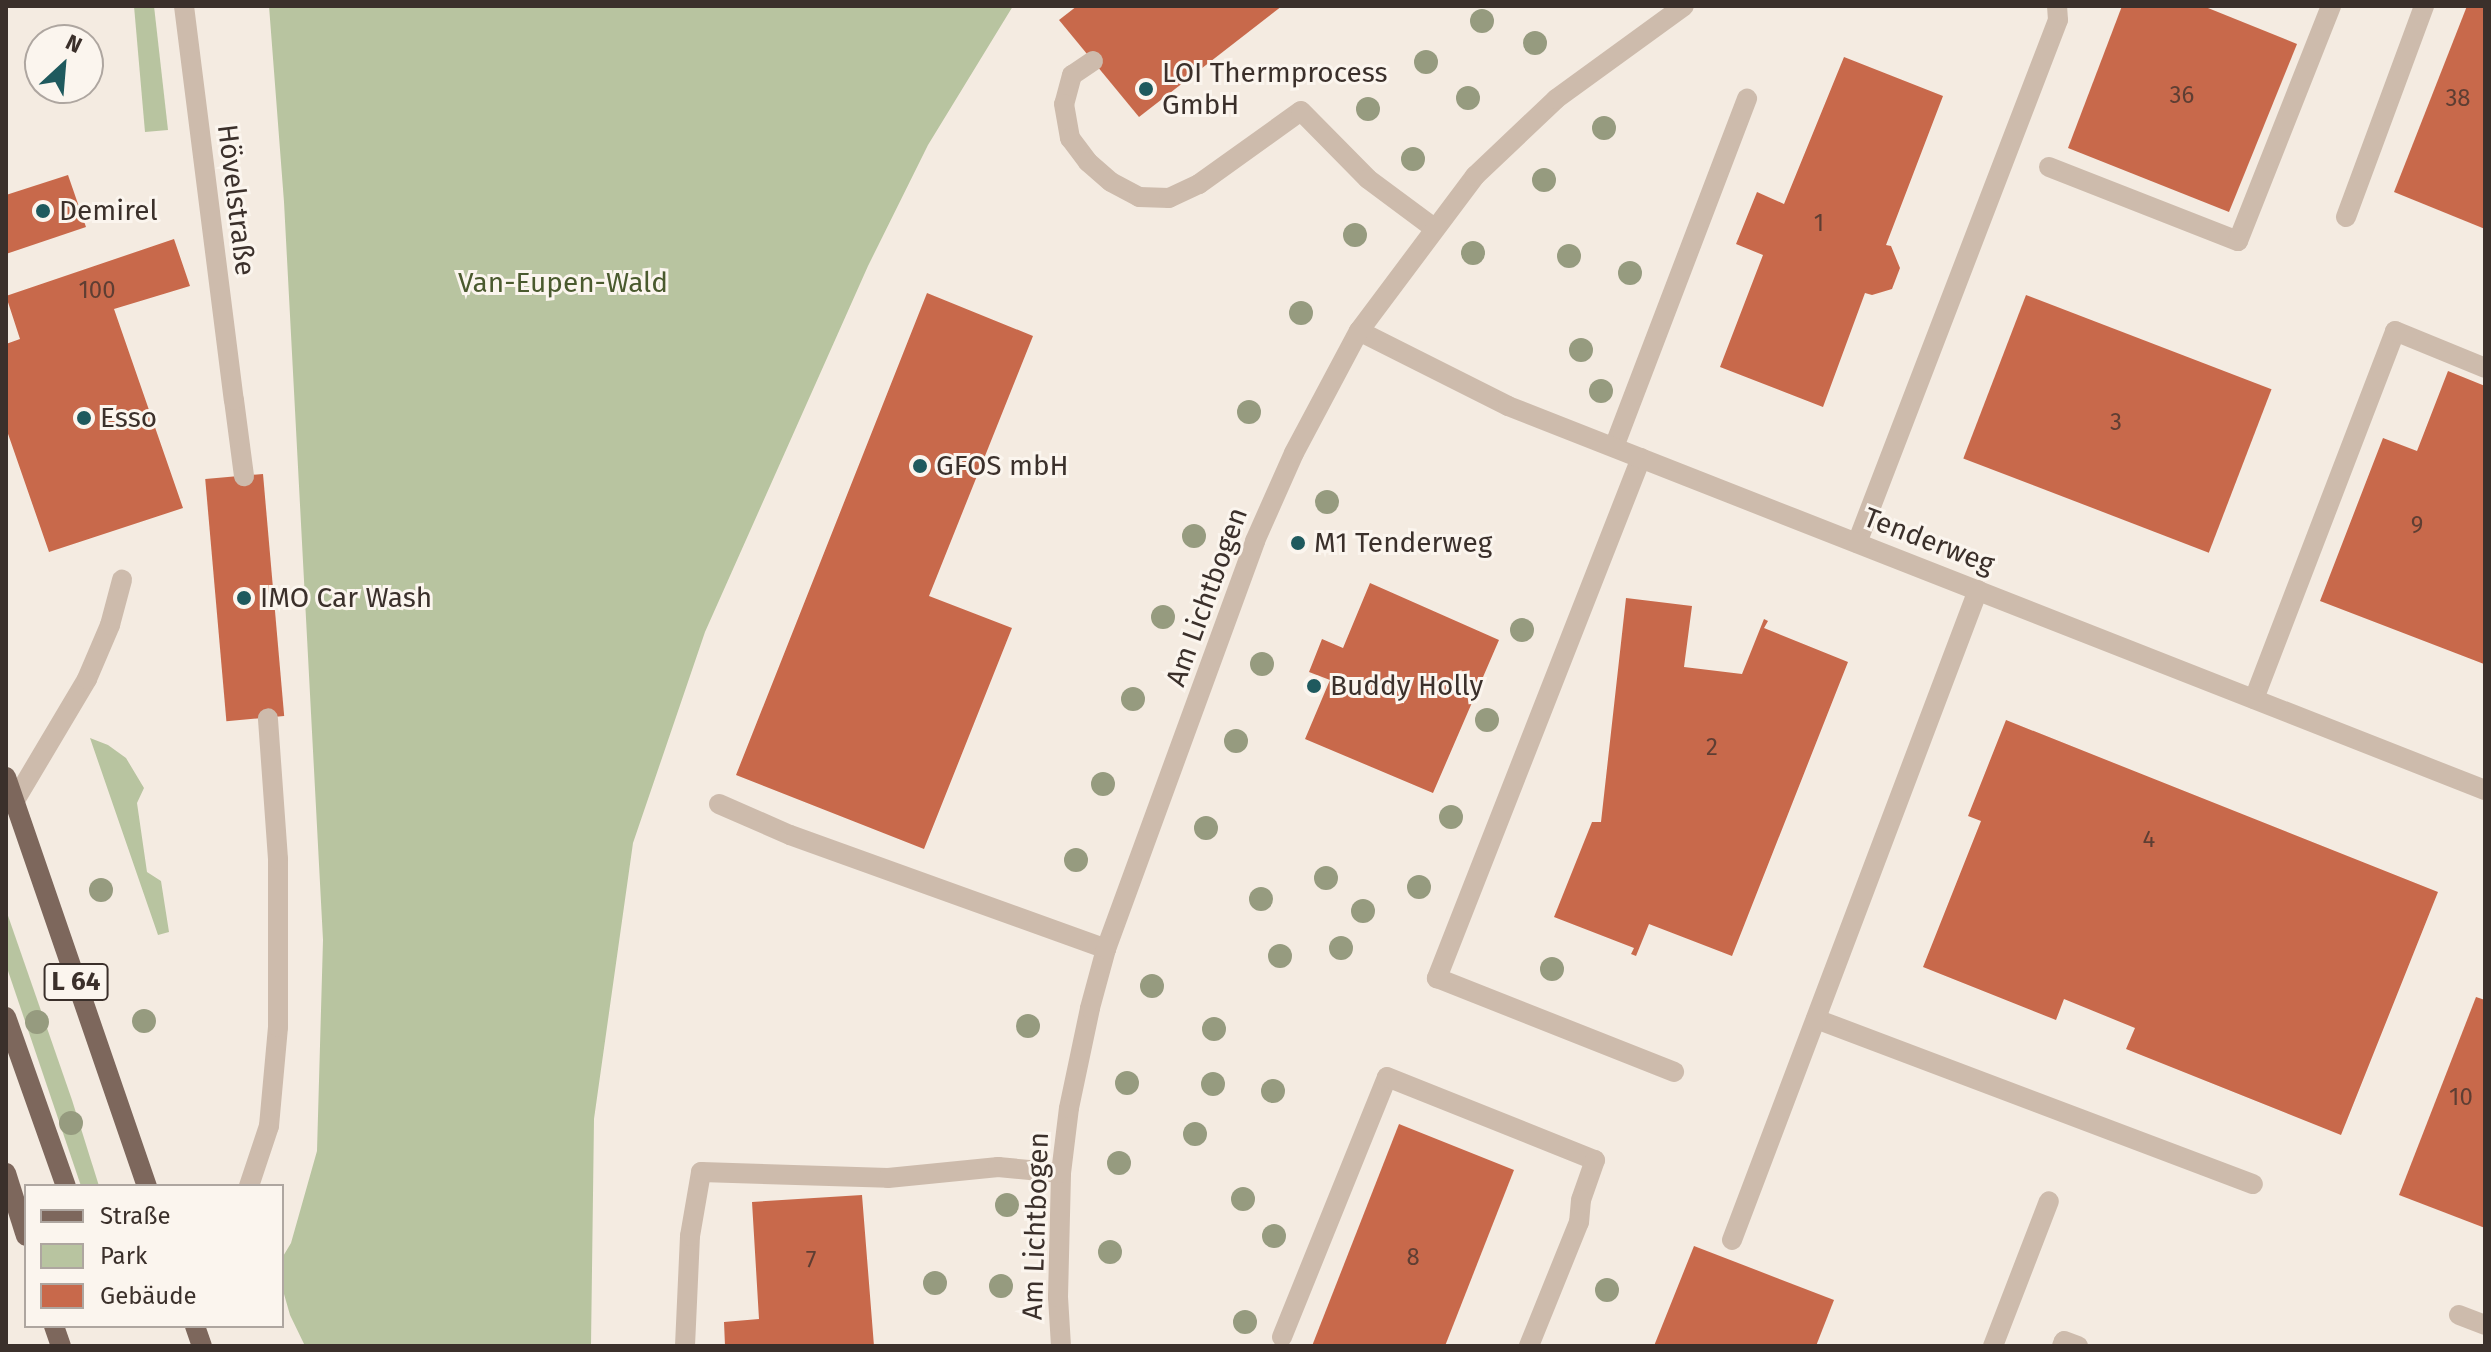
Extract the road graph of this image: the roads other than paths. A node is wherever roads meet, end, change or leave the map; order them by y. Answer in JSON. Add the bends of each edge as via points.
{"nodes":[{"id":1,"x":184,"y":6,"type":"edge"},
{"id":2,"x":1684,"y":6,"type":"edge"},
{"id":3,"x":2057,"y":6,"type":"edge"},
{"id":4,"x":2331,"y":6,"type":"edge"},
{"id":5,"x":2424,"y":6,"type":"edge"},
{"id":6,"x":1093,"y":61,"type":"dead end"},
{"id":7,"x":1747,"y":98,"type":"dead end"},
{"id":8,"x":2049,"y":167,"type":"dead end"},
{"id":9,"x":2346,"y":217,"type":"dead end"},
{"id":10,"x":1434,"y":228,"type":"junction"},
{"id":11,"x":1359,"y":331,"type":"junction"},
{"id":12,"x":2485,"y":368,"type":"edge"},
{"id":13,"x":1614,"y":447,"type":"junction"},
{"id":14,"x":1641,"y":458,"type":"junction"},
{"id":15,"x":244,"y":476,"type":"dead end"},
{"id":16,"x":1857,"y":543,"type":"junction"},
{"id":17,"x":122,"y":580,"type":"dead end"},
{"id":18,"x":1978,"y":590,"type":"junction"},
{"id":19,"x":2254,"y":699,"type":"junction"},
{"id":20,"x":268,"y":718,"type":"dead end"},
{"id":21,"x":6,"y":777,"type":"edge"},
{"id":22,"x":2485,"y":790,"type":"edge"},
{"id":23,"x":14,"y":802,"type":"junction"},
{"id":24,"x":719,"y":804,"type":"dead end"},
{"id":25,"x":1106,"y":949,"type":"junction"},
{"id":26,"x":6,"y":1017,"type":"edge"},
{"id":27,"x":1816,"y":1019,"type":"junction"},
{"id":28,"x":1674,"y":1072,"type":"dead end"},
{"id":29,"x":6,"y":1173,"type":"edge"},
{"id":30,"x":1061,"y":1173,"type":"junction"},
{"id":31,"x":65,"y":1184,"type":"edge"},
{"id":32,"x":146,"y":1184,"type":"edge"},
{"id":33,"x":250,"y":1184,"type":"edge"},
{"id":34,"x":2253,"y":1184,"type":"dead end"},
{"id":35,"x":2049,"y":1201,"type":"dead end"},
{"id":36,"x":24,"y":1230,"type":"edge"},
{"id":37,"x":1732,"y":1240,"type":"dead end"},
{"id":38,"x":2459,"y":1315,"type":"dead end"},
{"id":39,"x":2485,"y":1325,"type":"edge"},
{"id":40,"x":1282,"y":1337,"type":"dead end"},
{"id":41,"x":685,"y":1346,"type":"edge"},
{"id":42,"x":1061,"y":1346,"type":"edge"},
{"id":43,"x":1529,"y":1346,"type":"edge"},
{"id":44,"x":1993,"y":1346,"type":"edge"},
{"id":45,"x":2062,"y":1346,"type":"edge"},
{"id":46,"x":2078,"y":1346,"type":"edge"}],
"edges":[{"from":1,"to":15,"type":"street","name":"Hövelstraße"},
{"from":2,"to":10,"type":"street","name":"Am Lichtbogen","via":[[1556,99],[1475,176]]},
{"from":3,"to":16,"type":"street","via":[[2058,20]]},
{"from":4,"to":8,"type":"street","via":[[2238,241]]},
{"from":5,"to":9,"type":"street"},
{"from":6,"to":10,"type":"street","via":[[1072,75],[1064,104],[1070,138],[1111,182],[1139,197],[1169,198],[1199,184],[1301,111],[1368,179]]},
{"from":7,"to":13,"type":"street"},
{"from":10,"to":11,"type":"street","name":"Am Lichtbogen"},
{"from":11,"to":13,"type":"street","name":"Tenderweg","via":[[1508,406]]},
{"from":11,"to":25,"type":"street","name":"Am Lichtbogen","via":[[1262,525]]},
{"from":12,"to":19,"type":"street","via":[[2395,331]]},
{"from":13,"to":14,"type":"street","name":"Tenderweg"},
{"from":14,"to":16,"type":"street","name":"Tenderweg"},
{"from":14,"to":28,"type":"street","via":[[1437,978]]},
{"from":16,"to":18,"type":"street","name":"Tenderweg"},
{"from":17,"to":23,"type":"street","via":[[87,679]]},
{"from":18,"to":19,"type":"street","name":"Tenderweg"},
{"from":18,"to":27,"type":"street"},
{"from":19,"to":22,"type":"street","name":"Tenderweg"},
{"from":20,"to":33,"type":"street","via":[[278,859],[278,1027],[269,1126]]},
{"from":21,"to":23,"type":"main road","number":"L 64"},
{"from":23,"to":32,"type":"main road","number":"L 64"},
{"from":24,"to":25,"type":"street","via":[[790,835]]},
{"from":25,"to":30,"type":"street","name":"Am Lichtbogen","via":[[1079,1053]]},
{"from":26,"to":31,"type":"main road"},
{"from":27,"to":34,"type":"street"},
{"from":27,"to":37,"type":"street"},
{"from":29,"to":36,"type":"main road"},
{"from":30,"to":41,"type":"street","via":[[998,1167],[888,1178],[701,1172],[690,1236]]},
{"from":30,"to":42,"type":"street","name":"Am Lichtbogen"},
{"from":35,"to":44,"type":"street"},
{"from":38,"to":39,"type":"street"},
{"from":40,"to":43,"type":"street","via":[[1387,1077],[1595,1160],[1579,1222]]},
{"from":45,"to":46,"type":"street","via":[[2064,1341]]}]}
